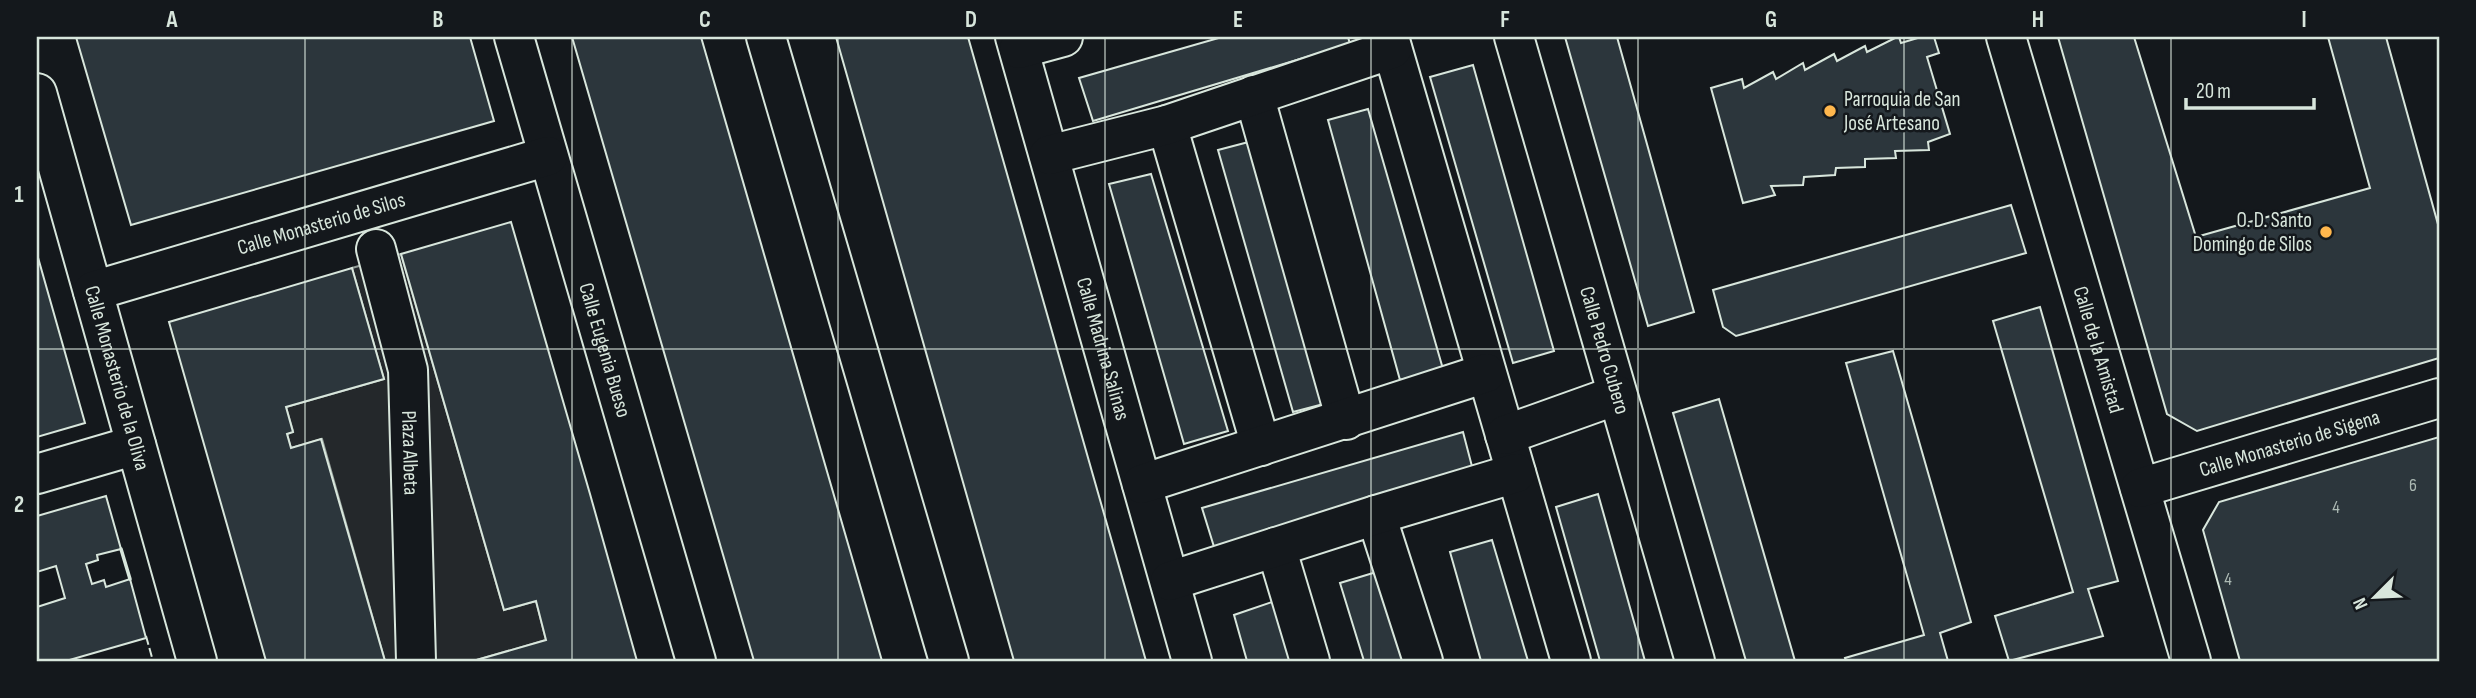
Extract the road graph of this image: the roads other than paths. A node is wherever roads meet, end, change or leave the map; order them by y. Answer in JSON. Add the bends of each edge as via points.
{"nodes":[{"id":1,"x":514,"y":37,"type":"edge"},
{"id":2,"x":766,"y":37,"type":"edge"},
{"id":3,"x":1063,"y":37,"type":"edge"},
{"id":4,"x":1514,"y":37,"type":"edge"},
{"id":5,"x":2006,"y":37,"type":"edge"},
{"id":6,"x":1017,"y":43,"type":"edge"},
{"id":7,"x":1390,"y":43,"type":"edge"},
{"id":8,"x":1254,"y":95,"type":"junction"},
{"id":9,"x":39,"y":113,"type":"edge"},
{"id":10,"x":1167,"y":125,"type":"junction"},
{"id":11,"x":1049,"y":155,"type":"junction"},
{"id":12,"x":548,"y":156,"type":"junction"},
{"id":13,"x":376,"y":249,"type":"dead end"},
{"id":14,"x":93,"y":291,"type":"junction"},
{"id":15,"x":1486,"y":373,"type":"junction"},
{"id":16,"x":1617,"y":395,"type":"junction"},
{"id":17,"x":2439,"y":398,"type":"edge"},
{"id":18,"x":1346,"y":420,"type":"junction"},
{"id":19,"x":1504,"y":435,"type":"junction"},
{"id":20,"x":136,"y":445,"type":"junction"},
{"id":21,"x":1261,"y":446,"type":"junction"},
{"id":22,"x":1516,"y":473,"type":"junction"},
{"id":23,"x":37,"y":474,"type":"edge"},
{"id":24,"x":1142,"y":484,"type":"junction"},
{"id":25,"x":2140,"y":488,"type":"junction"},
{"id":26,"x":1376,"y":515,"type":"junction"},
{"id":27,"x":1276,"y":547,"type":"junction"},
{"id":28,"x":1170,"y":580,"type":"junction"},
{"id":29,"x":197,"y":661,"type":"edge"},
{"id":30,"x":416,"y":661,"type":"edge"},
{"id":31,"x":696,"y":661,"type":"edge"},
{"id":32,"x":949,"y":661,"type":"edge"},
{"id":33,"x":1192,"y":661,"type":"edge"},
{"id":34,"x":1310,"y":661,"type":"edge"},
{"id":35,"x":1423,"y":661,"type":"edge"},
{"id":36,"x":1571,"y":661,"type":"edge"},
{"id":37,"x":1695,"y":661,"type":"edge"},
{"id":38,"x":2191,"y":661,"type":"edge"}],
"edges":[{"from":1,"to":12,"type":"street","name":"Calle Eugenia Bueso"},
{"from":2,"to":32,"type":"street"},
{"from":3,"to":6,"type":"street"},
{"from":4,"to":16,"type":"street","name":"Calle Pedro Cubero"},
{"from":5,"to":25,"type":"street","name":"Calle de la Amistad"},
{"from":6,"to":11,"type":"street","name":"Calle Madrina Salinas"},
{"from":7,"to":8,"type":"street"},
{"from":7,"to":15,"type":"street"},
{"from":8,"to":10,"type":"street"},
{"from":8,"to":18,"type":"street"},
{"from":9,"to":14,"type":"street","name":"Calle Monasterio de la Oliva"},
{"from":10,"to":11,"type":"street"},
{"from":10,"to":21,"type":"street"},
{"from":11,"to":24,"type":"street","name":"Calle Madrina Salinas"},
{"from":12,"to":14,"type":"street","name":"Calle Monasterio de Silos"},
{"from":12,"to":31,"type":"street","name":"Calle Eugenia Bueso"},
{"from":13,"to":30,"type":"street","name":"Plaza Albeta","via":[[408,370]]},
{"from":14,"to":20,"type":"street","name":"Calle Monasterio de la Oliva"},
{"from":15,"to":18,"type":"street"},
{"from":15,"to":19,"type":"street"},
{"from":16,"to":19,"type":"street"},
{"from":16,"to":37,"type":"street","name":"Calle Pedro Cubero"},
{"from":17,"to":25,"type":"street","name":"Calle Monasterio de Sigena"},
{"from":18,"to":21,"type":"street"},
{"from":19,"to":22,"type":"street"},
{"from":20,"to":23,"type":"street"},
{"from":20,"to":29,"type":"street","name":"Calle Monasterio de la Oliva"},
{"from":21,"to":24,"type":"street"},
{"from":22,"to":26,"type":"street"},
{"from":22,"to":36,"type":"street"},
{"from":24,"to":28,"type":"street","name":"Calle Madrina Salinas"},
{"from":25,"to":38,"type":"street","name":"Calle de la Amistad"},
{"from":26,"to":27,"type":"street"},
{"from":26,"to":35,"type":"street"},
{"from":27,"to":28,"type":"street"},
{"from":27,"to":34,"type":"street"},
{"from":28,"to":33,"type":"street","name":"Calle Madrina Salinas"}]}
